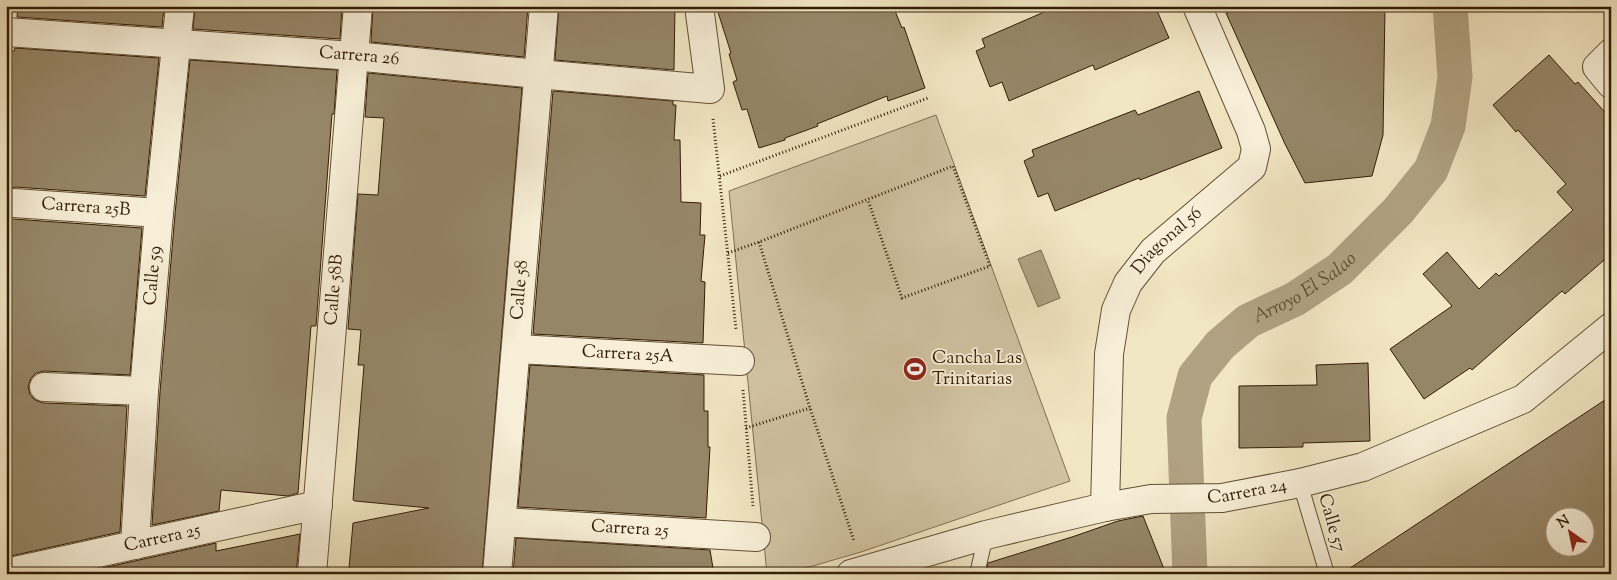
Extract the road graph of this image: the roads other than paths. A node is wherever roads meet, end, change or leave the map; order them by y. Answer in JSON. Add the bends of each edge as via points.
{"nodes":[{"id":1,"x":180,"y":6,"type":"edge"},
{"id":2,"x":358,"y":6,"type":"edge"},
{"id":3,"x":544,"y":6,"type":"edge"},
{"id":4,"x":699,"y":6,"type":"edge"},
{"id":5,"x":1197,"y":6,"type":"edge"},
{"id":6,"x":6,"y":32,"type":"edge"},
{"id":7,"x":177,"y":44,"type":"junction"},
{"id":8,"x":354,"y":56,"type":"junction"},
{"id":9,"x":537,"y":74,"type":"junction"},
{"id":10,"x":14,"y":203,"type":"dead end"},
{"id":11,"x":158,"y":213,"type":"junction"},
{"id":12,"x":1609,"y":333,"type":"edge"},
{"id":13,"x":517,"y":349,"type":"junction"},
{"id":14,"x":740,"y":361,"type":"dead end"},
{"id":15,"x":44,"y":386,"type":"dead end"},
{"id":16,"x":144,"y":391,"type":"junction"},
{"id":17,"x":1300,"y":483,"type":"junction"},
{"id":18,"x":318,"y":505,"type":"junction"},
{"id":19,"x":1105,"y":506,"type":"junction"},
{"id":20,"x":502,"y":522,"type":"junction"},
{"id":21,"x":986,"y":535,"type":"junction"},
{"id":22,"x":756,"y":536,"type":"dead end"},
{"id":23,"x":135,"y":544,"type":"junction"},
{"id":24,"x":6,"y":572,"type":"edge"},
{"id":25,"x":860,"y":572,"type":"edge"},
{"id":26,"x":312,"y":574,"type":"edge"},
{"id":27,"x":498,"y":574,"type":"edge"},
{"id":28,"x":977,"y":574,"type":"edge"},
{"id":29,"x":1327,"y":574,"type":"edge"}],
"edges":[{"from":1,"to":7,"type":"street","name":"Calle 59"},
{"from":2,"to":8,"type":"street","name":"Calle 58B"},
{"from":3,"to":9,"type":"street","name":"Calle 58"},
{"from":4,"to":9,"type":"street","name":"Carrera 26","via":[[710,89]]},
{"from":5,"to":19,"type":"street","name":"Diagonal 56","via":[[1256,149],[1252,167],[1153,251],[1128,283],[1116,310],[1109,354]]},
{"from":6,"to":7,"type":"street","name":"Carrera 26"},
{"from":7,"to":8,"type":"street","name":"Carrera 26"},
{"from":7,"to":11,"type":"street","name":"Calle 59"},
{"from":8,"to":9,"type":"street","name":"Carrera 26"},
{"from":8,"to":18,"type":"street","name":"Calle 58B"},
{"from":9,"to":13,"type":"street","name":"Calle 58"},
{"from":10,"to":11,"type":"street","name":"Carrera 25B"},
{"from":11,"to":16,"type":"street","name":"Calle 59"},
{"from":12,"to":17,"type":"street","name":"Carrera 24","via":[[1523,399],[1363,467]]},
{"from":13,"to":14,"type":"street","name":"Carrera 25A"},
{"from":13,"to":20,"type":"street","name":"Calle 58"},
{"from":15,"to":16,"type":"street"},
{"from":16,"to":23,"type":"street","name":"Calle 59"},
{"from":17,"to":19,"type":"street","name":"Carrera 24","via":[[1222,498],[1150,499]]},
{"from":17,"to":29,"type":"lane","name":"Calle 57"},
{"from":18,"to":23,"type":"street","name":"Carrera 25"},
{"from":18,"to":26,"type":"street","name":"Calle 58B"},
{"from":19,"to":21,"type":"street","name":"Carrera 24"},
{"from":20,"to":22,"type":"street","name":"Carrera 25"},
{"from":20,"to":27,"type":"street","name":"Calle 58"},
{"from":21,"to":25,"type":"street","name":"Carrera 24"},
{"from":21,"to":28,"type":"lane"},
{"from":23,"to":24,"type":"street","name":"Carrera 25"}]}
